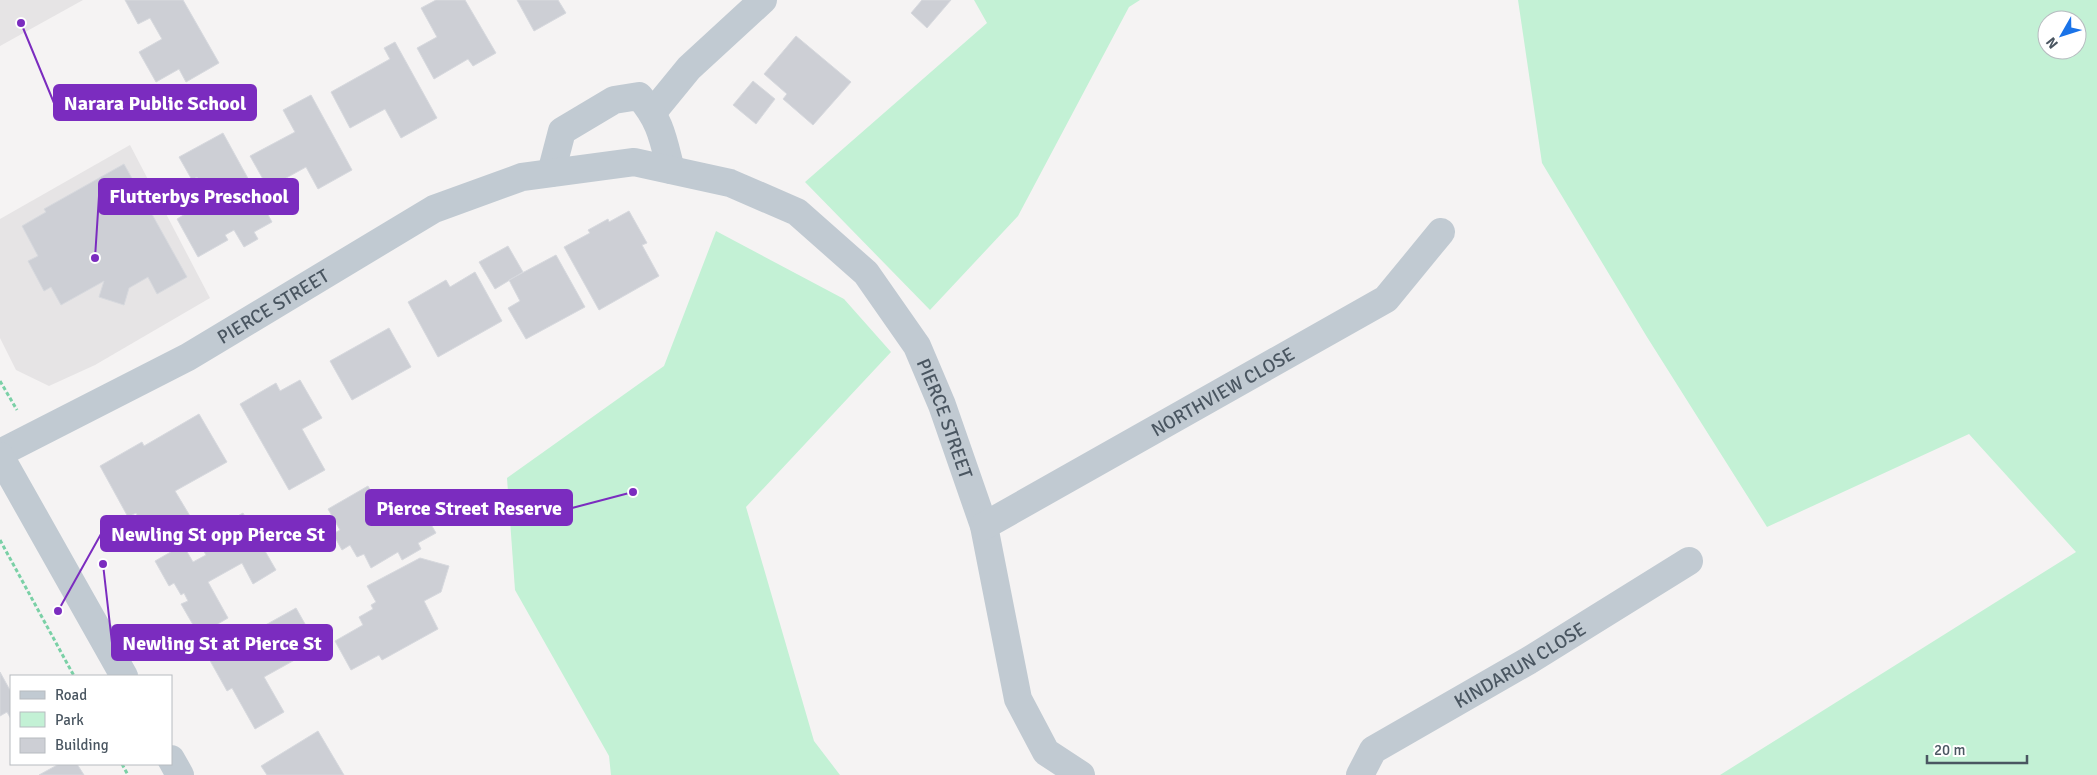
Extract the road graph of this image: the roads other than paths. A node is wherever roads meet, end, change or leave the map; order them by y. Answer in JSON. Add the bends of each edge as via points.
{"nodes":[{"id":1,"x":763,"y":0,"type":"edge"},
{"id":2,"x":653,"y":112,"type":"junction"},
{"id":3,"x":671,"y":170,"type":"junction"},
{"id":4,"x":551,"y":173,"type":"junction"},
{"id":5,"x":1441,"y":232,"type":"dead end"},
{"id":6,"x":0,"y":454,"type":"edge"},
{"id":7,"x":984,"y":526,"type":"junction"},
{"id":8,"x":1689,"y":561,"type":"dead end"},
{"id":9,"x":123,"y":675,"type":"edge"},
{"id":10,"x":172,"y":761,"type":"edge"},
{"id":11,"x":180,"y":775,"type":"edge"},
{"id":12,"x":1081,"y":775,"type":"edge"},
{"id":13,"x":1360,"y":775,"type":"edge"}],
"edges":[{"from":1,"to":2,"type":"street","via":[[689,68]]},
{"from":2,"to":3,"type":"street"},
{"from":2,"to":4,"type":"street","via":[[639,96],[614,100],[562,131]]},
{"from":3,"to":4,"type":"street","name":"PIERCE STREET","via":[[634,162]]},
{"from":3,"to":7,"type":"street","name":"PIERCE STREET","via":[[730,183],[797,212],[866,273],[917,346],[942,405]]},
{"from":4,"to":6,"type":"street","name":"PIERCE STREET","via":[[522,177],[434,209],[188,357]]},
{"from":5,"to":7,"type":"street","name":"NORTHVIEW CLOSE","via":[[1386,299]]},
{"from":6,"to":9,"type":"street"},
{"from":7,"to":12,"type":"street","name":"PIERCE STREET","via":[[1018,699],[1046,752]]},
{"from":8,"to":13,"type":"street","name":"KINDARUN CLOSE","via":[[1528,661],[1373,750]]},
{"from":10,"to":11,"type":"street"}]}
